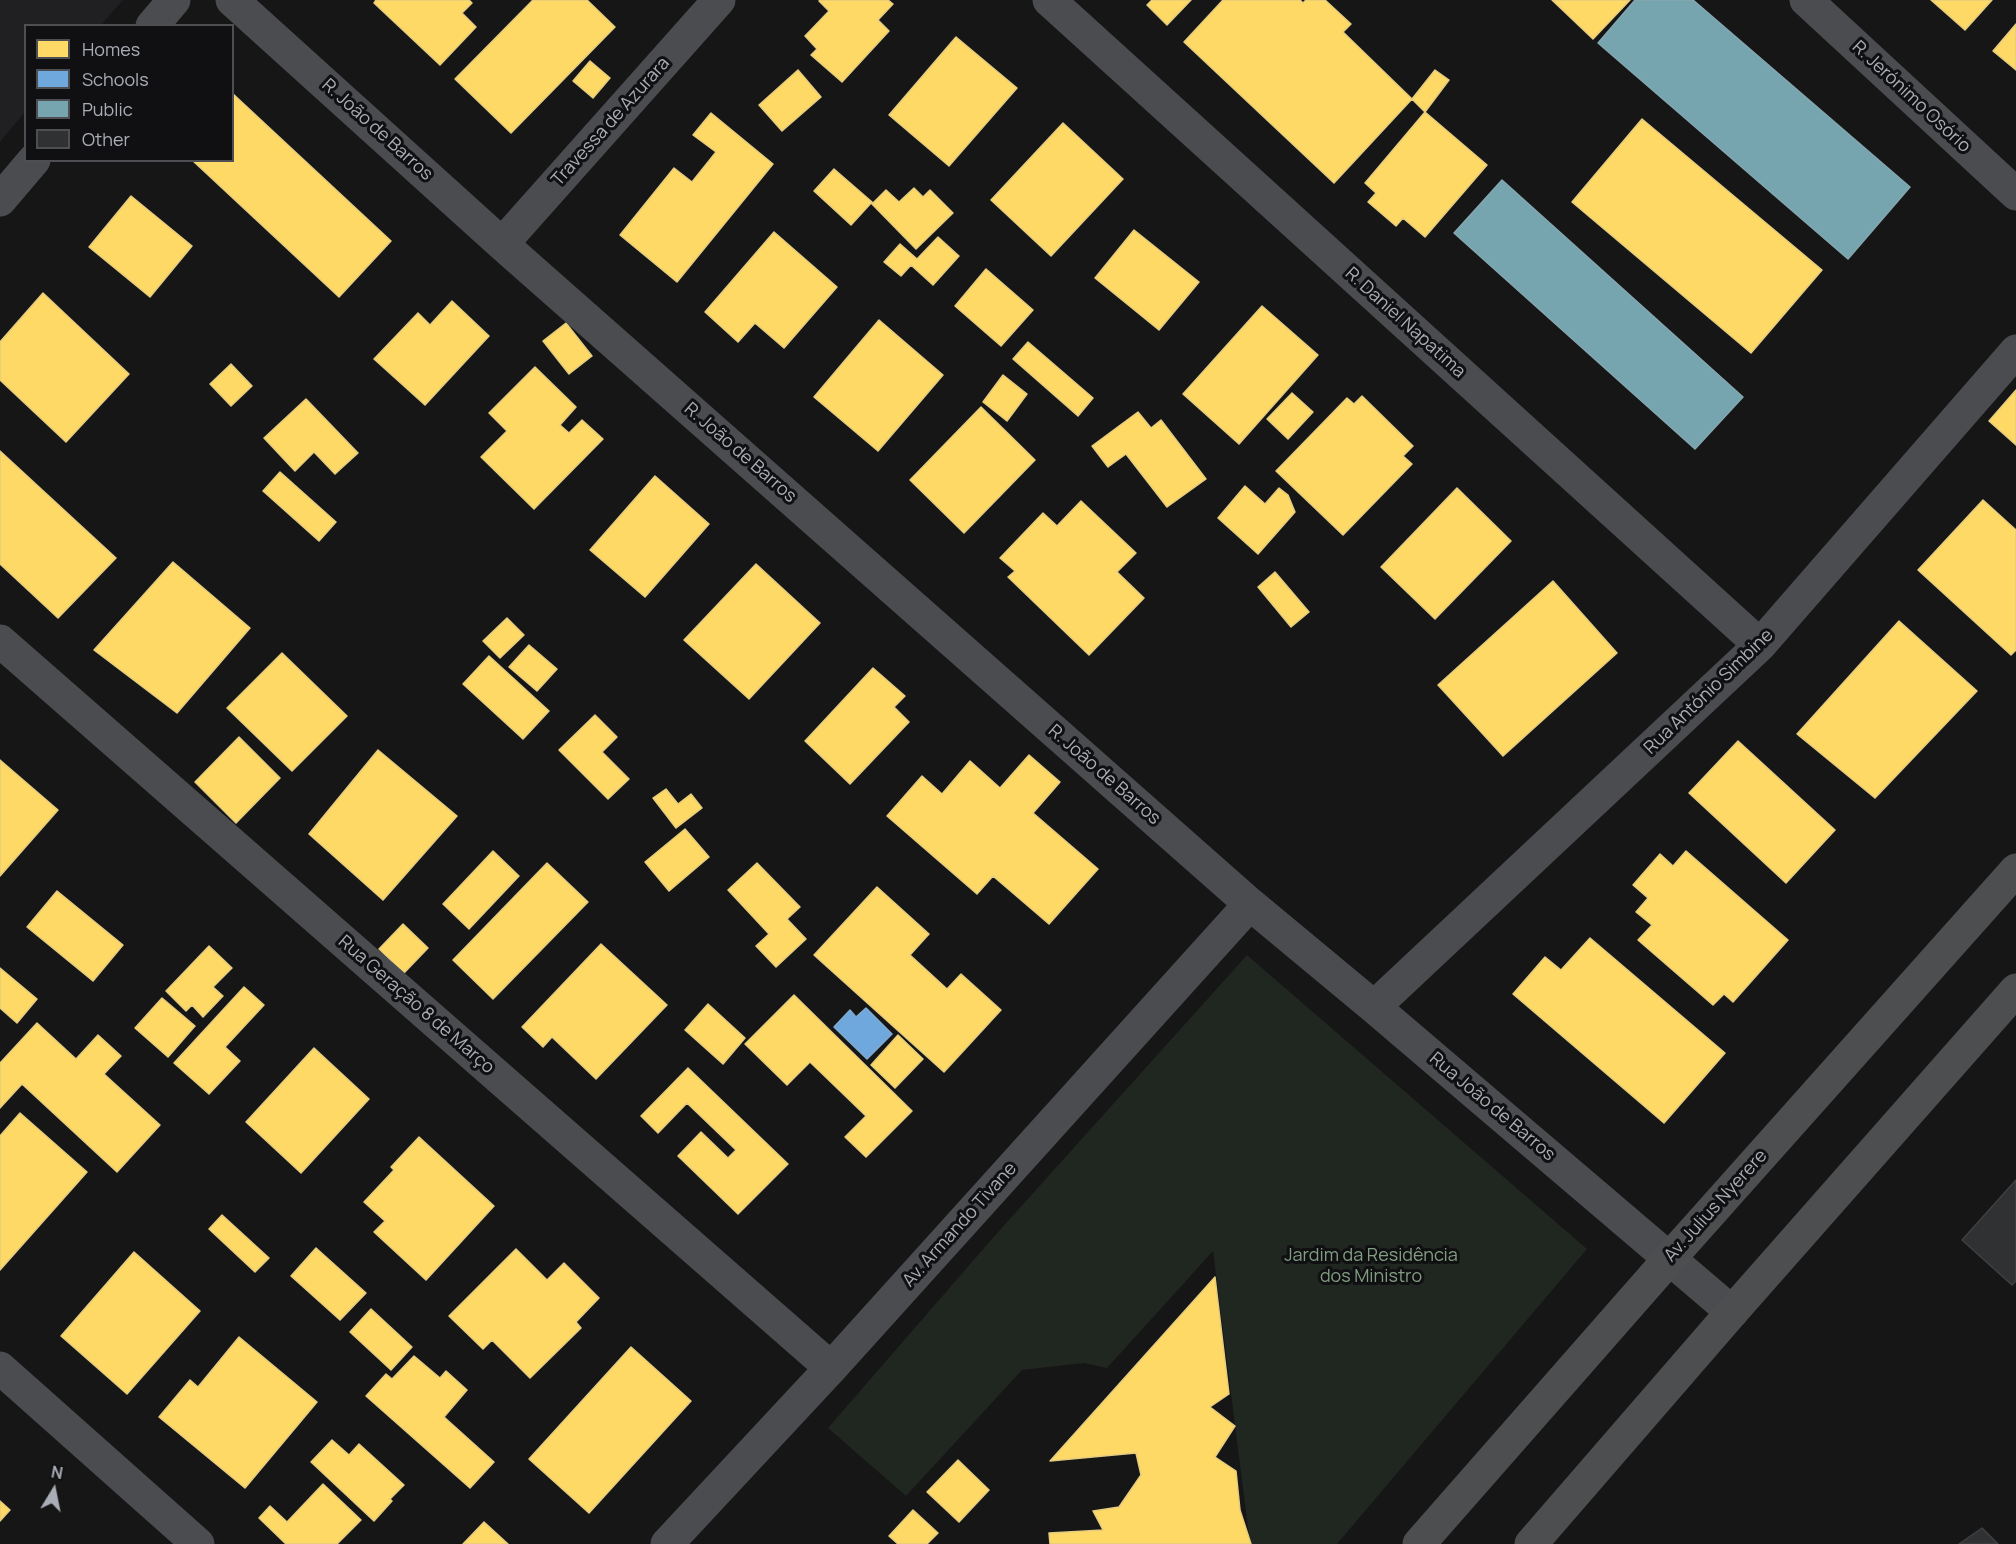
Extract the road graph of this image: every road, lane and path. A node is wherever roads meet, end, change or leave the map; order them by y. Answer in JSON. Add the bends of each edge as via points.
{"nodes":[{"id":1,"x":174,"y":0,"type":"edge"},
{"id":2,"x":232,"y":0,"type":"edge"},
{"id":3,"x":719,"y":0,"type":"edge"},
{"id":4,"x":1049,"y":0,"type":"edge"},
{"id":5,"x":1806,"y":0,"type":"edge"},
{"id":6,"x":154,"y":24,"type":"edge"},
{"id":7,"x":32,"y":162,"type":"edge"},
{"id":8,"x":2016,"y":194,"type":"edge"},
{"id":9,"x":0,"y":200,"type":"edge"},
{"id":10,"x":502,"y":244,"type":"junction"},
{"id":11,"x":2016,"y":351,"type":"edge"},
{"id":12,"x":0,"y":641,"type":"edge"},
{"id":13,"x":1760,"y":645,"type":"junction"},
{"id":14,"x":2016,"y":870,"type":"edge"},
{"id":15,"x":1250,"y":904,"type":"junction"},
{"id":16,"x":2016,"y":990,"type":"edge"},
{"id":17,"x":1374,"y":1007,"type":"junction"},
{"id":18,"x":1670,"y":1258,"type":"junction"},
{"id":19,"x":1732,"y":1312,"type":"junction"},
{"id":20,"x":0,"y":1368,"type":"edge"},
{"id":21,"x":831,"y":1368,"type":"junction"},
{"id":22,"x":198,"y":1544,"type":"edge"},
{"id":23,"x":667,"y":1544,"type":"edge"},
{"id":24,"x":1419,"y":1544,"type":"edge"},
{"id":25,"x":1531,"y":1544,"type":"edge"}],
"edges":[{"from":1,"to":6,"type":"street"},
{"from":2,"to":10,"type":"street","name":"R. João de Barros"},
{"from":3,"to":10,"type":"street","name":"Travessa de Azurara"},
{"from":4,"to":13,"type":"street","name":"R. Daniel Napatima"},
{"from":5,"to":8,"type":"street","name":"R. Jerónimo Osório"},
{"from":7,"to":9,"type":"street"},
{"from":10,"to":15,"type":"street","name":"R. João de Barros"},
{"from":11,"to":13,"type":"street","name":"Rua António Simbine"},
{"from":12,"to":21,"type":"street","name":"Rua Geração 8 de Março"},
{"from":13,"to":17,"type":"street","name":"Rua António Simbine"},
{"from":14,"to":18,"type":"main road","name":"Av. Julius Nyerere"},
{"from":15,"to":17,"type":"street","name":"Rua João de Barros"},
{"from":15,"to":21,"type":"street","name":"Av. Armando Tivane"},
{"from":16,"to":19,"type":"main road"},
{"from":17,"to":18,"type":"street","name":"Rua João de Barros"},
{"from":18,"to":19,"type":"street","name":"Rua João de Barros"},
{"from":18,"to":24,"type":"main road","name":"Av. Julius Nyerere"},
{"from":19,"to":25,"type":"main road"},
{"from":20,"to":22,"type":"street"},
{"from":21,"to":23,"type":"street","name":"Av. Armando Tivane"}]}
